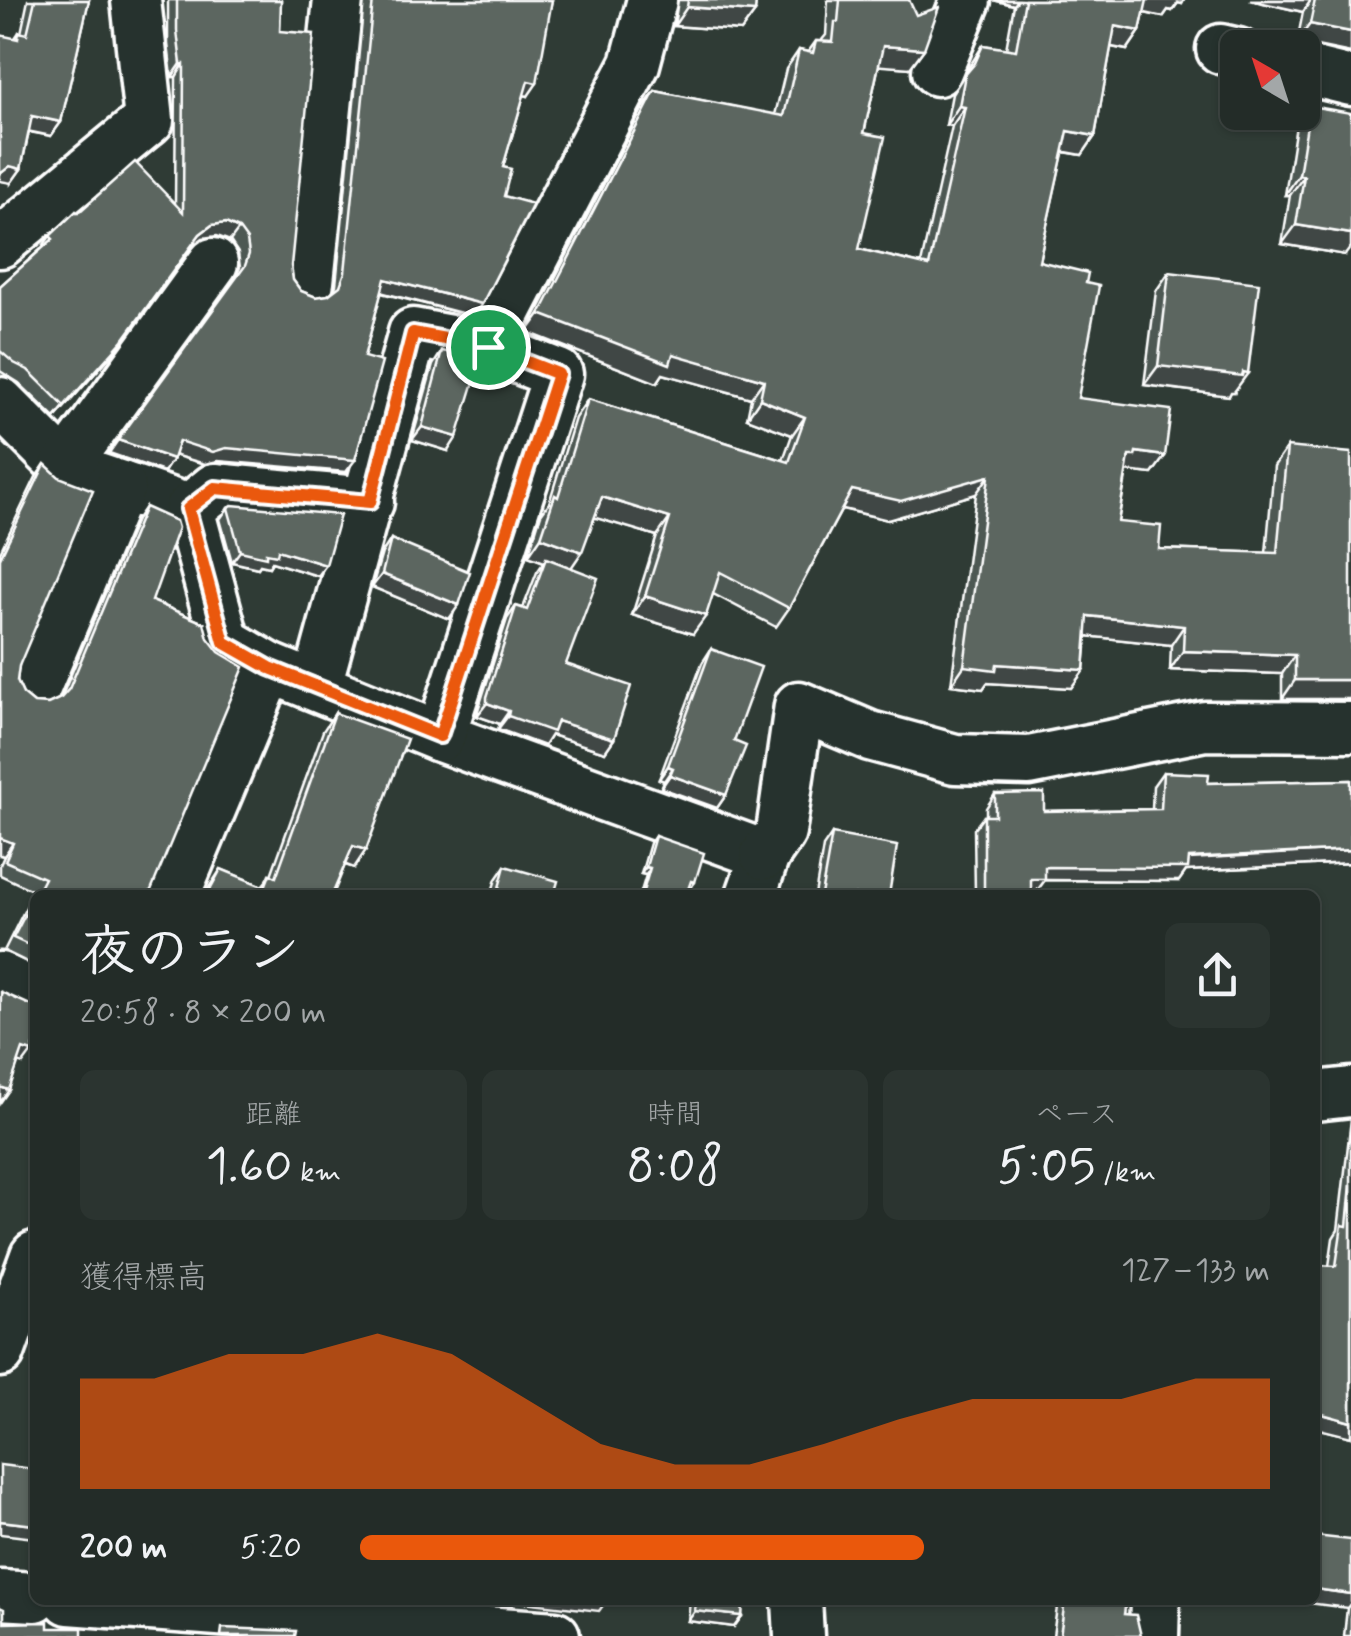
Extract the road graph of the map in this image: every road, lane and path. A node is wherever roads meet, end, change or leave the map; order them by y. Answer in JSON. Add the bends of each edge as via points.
{"nodes":[{"id":1,"x":136,"y":0,"type":"edge"},
{"id":2,"x":338,"y":0,"type":"edge"},
{"id":3,"x":652,"y":0,"type":"edge"},
{"id":4,"x":966,"y":0,"type":"edge"},
{"id":5,"x":937,"y":71,"type":"dead end"},
{"id":6,"x":1320,"y":74,"type":"edge"},
{"id":7,"x":1351,"y":82,"type":"edge"},
{"id":8,"x":0,"y":243,"type":"edge"},
{"id":9,"x":213,"y":263,"type":"dead end"},
{"id":10,"x":309,"y":282,"type":"dead end"},
{"id":11,"x":488,"y":347,"type":"junction"},
{"id":12,"x":0,"y":402,"type":"edge"},
{"id":13,"x":65,"y":467,"type":"junction"},
{"id":14,"x":120,"y":486,"type":"junction"},
{"id":15,"x":370,"y":502,"type":"junction"},
{"id":16,"x":188,"y":509,"type":"junction"},
{"id":17,"x":270,"y":668,"type":"junction"},
{"id":18,"x":318,"y":685,"type":"junction"},
{"id":19,"x":35,"y":690,"type":"dead end"},
{"id":20,"x":1351,"y":727,"type":"edge"},
{"id":21,"x":440,"y":736,"type":"junction"},
{"id":22,"x":758,"y":875,"type":"edge"},
{"id":23,"x":177,"y":890,"type":"edge"},
{"id":24,"x":0,"y":976,"type":"edge"},
{"id":25,"x":30,"y":991,"type":"edge"},
{"id":26,"x":1351,"y":1092,"type":"edge"},
{"id":27,"x":1320,"y":1095,"type":"edge"},
{"id":28,"x":30,"y":1270,"type":"edge"},
{"id":29,"x":0,"y":1352,"type":"edge"},
{"id":30,"x":0,"y":1595,"type":"edge"},
{"id":31,"x":30,"y":1598,"type":"edge"},
{"id":32,"x":136,"y":1605,"type":"edge"},
{"id":33,"x":798,"y":1605,"type":"edge"},
{"id":34,"x":1155,"y":1605,"type":"edge"},
{"id":35,"x":554,"y":1636,"type":"edge"},
{"id":36,"x":799,"y":1636,"type":"edge"},
{"id":37,"x":1154,"y":1636,"type":"edge"}],
"edges":[{"from":1,"to":8,"type":"street","via":[[149,120]]},
{"from":2,"to":10,"type":"street"},
{"from":3,"to":11,"type":"street","via":[[635,64]]},
{"from":4,"to":5,"type":"street"},
{"from":6,"to":7,"type":"street"},
{"from":9,"to":13,"type":"street"},
{"from":11,"to":15,"type":"street","via":[[413,333]]},
{"from":11,"to":21,"type":"street","via":[[558,374]]},
{"from":12,"to":13,"type":"street"},
{"from":13,"to":14,"type":"street"},
{"from":14,"to":16,"type":"street"},
{"from":14,"to":19,"type":"street"},
{"from":15,"to":16,"type":"street","via":[[215,488]]},
{"from":15,"to":18,"type":"street"},
{"from":16,"to":17,"type":"street","via":[[224,642]]},
{"from":17,"to":18,"type":"street"},
{"from":17,"to":23,"type":"street"},
{"from":18,"to":21,"type":"street"},
{"from":20,"to":22,"type":"street","via":[[1204,726],[1028,761],[956,759],[870,736],[799,706],[781,832]]},
{"from":21,"to":22,"type":"street"},
{"from":24,"to":25,"type":"street"},
{"from":26,"to":27,"type":"street"},
{"from":28,"to":29,"type":"street"},
{"from":30,"to":31,"type":"street"},
{"from":32,"to":35,"type":"street"},
{"from":33,"to":36,"type":"street"},
{"from":34,"to":37,"type":"street"}]}
